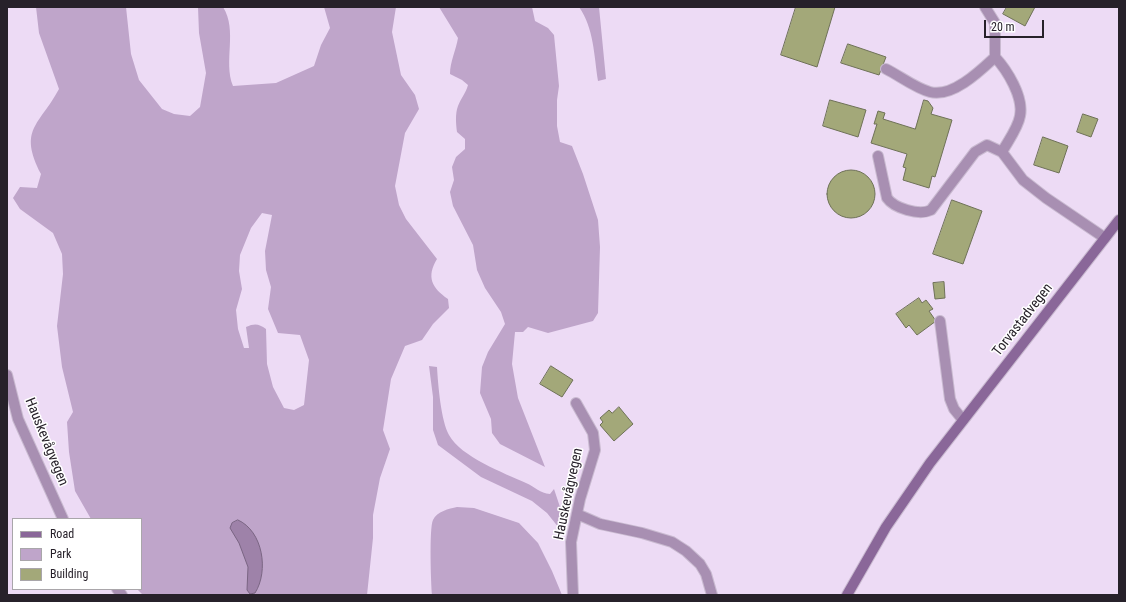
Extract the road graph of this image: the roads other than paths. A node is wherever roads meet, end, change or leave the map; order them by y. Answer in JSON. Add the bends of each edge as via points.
{"nodes":[{"id":1,"x":985,"y":7,"type":"edge"},
{"id":2,"x":995,"y":57,"type":"junction"},
{"id":3,"x":886,"y":69,"type":"dead end"},
{"id":4,"x":1002,"y":152,"type":"junction"},
{"id":5,"x":878,"y":156,"type":"dead end"},
{"id":6,"x":1119,"y":220,"type":"edge"},
{"id":7,"x":1105,"y":238,"type":"junction"},
{"id":8,"x":940,"y":321,"type":"dead end"},
{"id":9,"x":7,"y":375,"type":"edge"},
{"id":10,"x":576,"y":403,"type":"dead end"},
{"id":11,"x":964,"y":420,"type":"junction"},
{"id":12,"x":577,"y":514,"type":"junction"},
{"id":13,"x":63,"y":518,"type":"edge"},
{"id":14,"x":573,"y":595,"type":"edge"},
{"id":15,"x":712,"y":595,"type":"edge"},
{"id":16,"x":847,"y":595,"type":"edge"}],
"edges":[{"from":1,"to":2,"type":"street","via":[[994,23]]},
{"from":2,"to":3,"type":"street","via":[[961,85],[944,93],[930,92]]},
{"from":2,"to":4,"type":"street","via":[[1014,83],[1020,109],[1020,116]]},
{"from":4,"to":5,"type":"street","via":[[986,145],[975,152],[931,210],[920,213],[890,202],[887,198]]},
{"from":4,"to":7,"type":"street","via":[[1023,180]]},
{"from":6,"to":7,"type":"main road","name":"Torvastadvegen"},
{"from":7,"to":11,"type":"main road","name":"Torvastadvegen"},
{"from":8,"to":11,"type":"street","via":[[950,398],[954,410]]},
{"from":9,"to":13,"type":"street","name":"Hauskevågvegen","via":[[18,419]]},
{"from":10,"to":12,"type":"street","name":"Hauskevågvegen","via":[[593,433],[595,450]]},
{"from":11,"to":16,"type":"main road","name":"Torvastadvegen","via":[[904,499]]},
{"from":12,"to":14,"type":"street","name":"Hauskevågvegen","via":[[572,542]]},
{"from":12,"to":15,"type":"street","via":[[600,524],[642,533],[677,545],[700,564]]}]}
